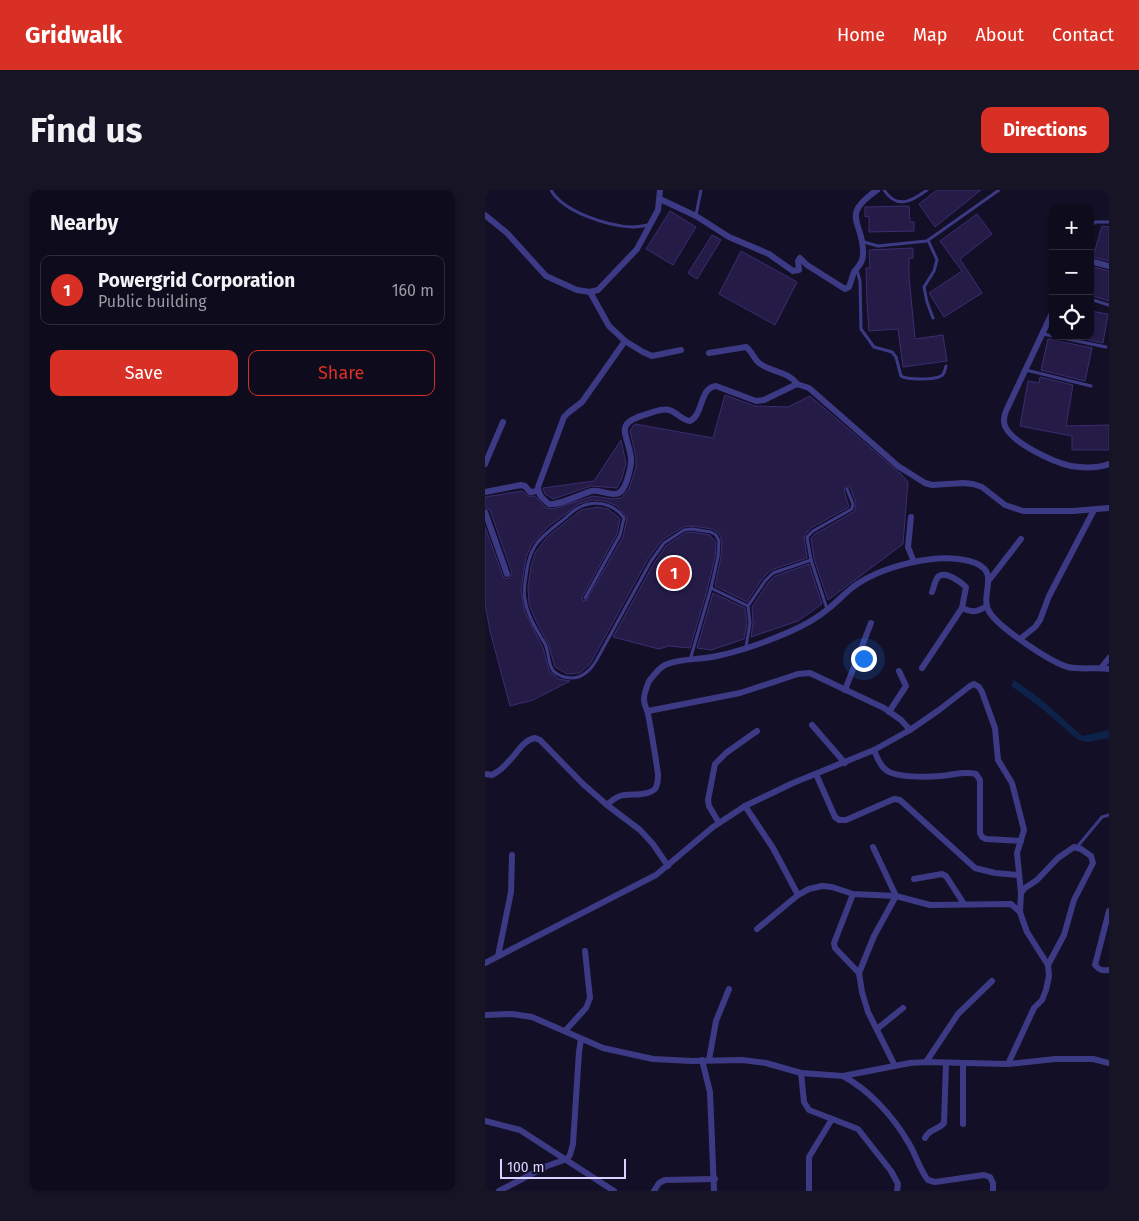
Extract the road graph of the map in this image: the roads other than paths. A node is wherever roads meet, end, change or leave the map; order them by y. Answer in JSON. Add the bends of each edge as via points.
{"nodes":[{"id":1,"x":551,"y":190,"type":"edge"},
{"id":2,"x":660,"y":190,"type":"edge"},
{"id":3,"x":701,"y":190,"type":"edge"},
{"id":4,"x":877,"y":190,"type":"edge"},
{"id":5,"x":884,"y":190,"type":"edge"},
{"id":6,"x":927,"y":190,"type":"edge"},
{"id":7,"x":999,"y":190,"type":"edge"},
{"id":8,"x":660,"y":199,"type":"junction"},
{"id":9,"x":485,"y":215,"type":"edge"},
{"id":10,"x":696,"y":216,"type":"junction"},
{"id":11,"x":1109,"y":222,"type":"edge"},
{"id":12,"x":1094,"y":223,"type":"edge"},
{"id":13,"x":649,"y":225,"type":"junction"},
{"id":14,"x":928,"y":240,"type":"junction"},
{"id":15,"x":863,"y":242,"type":"junction"},
{"id":16,"x":1094,"y":262,"type":"edge"},
{"id":17,"x":1109,"y":266,"type":"edge"},
{"id":18,"x":857,"y":269,"type":"junction"},
{"id":19,"x":590,"y":292,"type":"junction"},
{"id":20,"x":1094,"y":300,"type":"edge"},
{"id":21,"x":1109,"y":305,"type":"edge"},
{"id":22,"x":933,"y":318,"type":"dead end"},
{"id":23,"x":1049,"y":319,"type":"edge"},
{"id":24,"x":1042,"y":334,"type":"junction"},
{"id":25,"x":625,"y":341,"type":"junction"},
{"id":26,"x":1106,"y":347,"type":"dead end"},
{"id":27,"x":681,"y":350,"type":"dead end"},
{"id":28,"x":709,"y":353,"type":"dead end"},
{"id":29,"x":947,"y":366,"type":"dead end"},
{"id":30,"x":1025,"y":370,"type":"junction"},
{"id":31,"x":797,"y":384,"type":"junction"},
{"id":32,"x":1091,"y":386,"type":"dead end"},
{"id":33,"x":503,"y":422,"type":"dead end"},
{"id":34,"x":485,"y":464,"type":"edge"},
{"id":35,"x":1109,"y":464,"type":"edge"},
{"id":36,"x":847,"y":489,"type":"dead end"},
{"id":37,"x":485,"y":492,"type":"edge"},
{"id":38,"x":538,"y":492,"type":"junction"},
{"id":39,"x":1109,"y":508,"type":"edge"},
{"id":40,"x":1094,"y":510,"type":"junction"},
{"id":41,"x":485,"y":512,"type":"edge"},
{"id":42,"x":911,"y":517,"type":"dead end"},
{"id":43,"x":1021,"y":539,"type":"dead end"},
{"id":44,"x":811,"y":560,"type":"junction"},
{"id":45,"x":914,"y":562,"type":"junction"},
{"id":46,"x":507,"y":574,"type":"dead end"},
{"id":47,"x":989,"y":580,"type":"junction"},
{"id":48,"x":711,"y":588,"type":"junction"},
{"id":49,"x":932,"y":592,"type":"dead end"},
{"id":50,"x":585,"y":598,"type":"dead end"},
{"id":51,"x":748,"y":606,"type":"junction"},
{"id":52,"x":987,"y":606,"type":"junction"},
{"id":53,"x":962,"y":608,"type":"junction"},
{"id":54,"x":828,"y":610,"type":"junction"},
{"id":55,"x":871,"y":623,"type":"dead end"},
{"id":56,"x":1020,"y":639,"type":"junction"},
{"id":57,"x":746,"y":648,"type":"junction"},
{"id":58,"x":1109,"y":658,"type":"edge"},
{"id":59,"x":690,"y":661,"type":"junction"},
{"id":60,"x":922,"y":668,"type":"dead end"},
{"id":61,"x":1101,"y":668,"type":"junction"},
{"id":62,"x":1109,"y":669,"type":"edge"},
{"id":63,"x":899,"y":671,"type":"dead end"},
{"id":64,"x":845,"y":690,"type":"junction"},
{"id":65,"x":648,"y":711,"type":"junction"},
{"id":66,"x":889,"y":712,"type":"junction"},
{"id":67,"x":813,"y":725,"type":"dead end"},
{"id":68,"x":910,"y":730,"type":"junction"},
{"id":69,"x":757,"y":731,"type":"dead end"},
{"id":70,"x":874,"y":750,"type":"junction"},
{"id":71,"x":845,"y":762,"type":"junction"},
{"id":72,"x":485,"y":774,"type":"edge"},
{"id":73,"x":816,"y":774,"type":"junction"},
{"id":74,"x":607,"y":805,"type":"junction"},
{"id":75,"x":745,"y":806,"type":"junction"},
{"id":76,"x":1109,"y":816,"type":"edge"},
{"id":77,"x":719,"y":823,"type":"junction"},
{"id":78,"x":1021,"y":841,"type":"junction"},
{"id":79,"x":873,"y":847,"type":"dead end"},
{"id":80,"x":1077,"y":847,"type":"junction"},
{"id":81,"x":512,"y":855,"type":"dead end"},
{"id":82,"x":668,"y":866,"type":"junction"},
{"id":83,"x":1019,"y":875,"type":"junction"},
{"id":84,"x":914,"y":878,"type":"dead end"},
{"id":85,"x":1021,"y":893,"type":"junction"},
{"id":86,"x":853,"y":894,"type":"junction"},
{"id":87,"x":798,"y":895,"type":"junction"},
{"id":88,"x":896,"y":896,"type":"junction"},
{"id":89,"x":964,"y":904,"type":"junction"},
{"id":90,"x":1109,"y":911,"type":"edge"},
{"id":91,"x":1020,"y":912,"type":"junction"},
{"id":92,"x":757,"y":930,"type":"dead end"},
{"id":93,"x":585,"y":951,"type":"dead end"},
{"id":94,"x":498,"y":956,"type":"junction"},
{"id":95,"x":485,"y":963,"type":"edge"},
{"id":96,"x":1048,"y":965,"type":"junction"},
{"id":97,"x":1109,"y":970,"type":"edge"},
{"id":98,"x":859,"y":972,"type":"junction"},
{"id":99,"x":992,"y":981,"type":"dead end"},
{"id":100,"x":729,"y":989,"type":"dead end"},
{"id":101,"x":903,"y":1008,"type":"dead end"},
{"id":102,"x":485,"y":1015,"type":"edge"},
{"id":103,"x":877,"y":1029,"type":"junction"},
{"id":104,"x":565,"y":1031,"type":"junction"},
{"id":105,"x":581,"y":1040,"type":"junction"},
{"id":106,"x":705,"y":1060,"type":"junction"},
{"id":107,"x":926,"y":1062,"type":"junction"},
{"id":108,"x":946,"y":1063,"type":"junction"},
{"id":109,"x":963,"y":1063,"type":"junction"},
{"id":110,"x":1109,"y":1063,"type":"edge"},
{"id":111,"x":1008,"y":1064,"type":"junction"},
{"id":112,"x":895,"y":1066,"type":"junction"},
{"id":113,"x":801,"y":1073,"type":"junction"},
{"id":114,"x":843,"y":1076,"type":"junction"},
{"id":115,"x":832,"y":1119,"type":"junction"},
{"id":116,"x":485,"y":1120,"type":"edge"},
{"id":117,"x":963,"y":1124,"type":"dead end"},
{"id":118,"x":925,"y":1138,"type":"dead end"},
{"id":119,"x":567,"y":1159,"type":"junction"},
{"id":120,"x":715,"y":1179,"type":"junction"},
{"id":121,"x":499,"y":1191,"type":"edge"},
{"id":122,"x":615,"y":1191,"type":"edge"},
{"id":123,"x":654,"y":1191,"type":"edge"},
{"id":124,"x":715,"y":1191,"type":"edge"},
{"id":125,"x":809,"y":1191,"type":"edge"},
{"id":126,"x":897,"y":1191,"type":"edge"},
{"id":127,"x":993,"y":1191,"type":"edge"}],
"edges":[{"from":1,"to":13,"type":"lane","via":[[561,203],[584,214],[620,225]]},
{"from":2,"to":8,"type":"street"},
{"from":3,"to":10,"type":"lane"},
{"from":4,"to":15,"type":"street","via":[[857,207],[856,223]]},
{"from":5,"to":6,"type":"lane","via":[[889,197],[904,203]]},
{"from":7,"to":14,"type":"lane"},
{"from":8,"to":10,"type":"street"},
{"from":8,"to":13,"type":"street"},
{"from":9,"to":19,"type":"street","via":[[507,232],[546,276],[577,290]]},
{"from":10,"to":18,"type":"street","via":[[778,259],[793,271],[799,270],[800,258],[845,289]]},
{"from":11,"to":12,"type":"lane"},
{"from":13,"to":19,"type":"street","via":[[637,249],[598,290]]},
{"from":14,"to":15,"type":"lane","via":[[878,246]]},
{"from":14,"to":22,"type":"lane","via":[[937,260],[924,287]]},
{"from":15,"to":18,"type":"street","via":[[863,260]]},
{"from":16,"to":17,"type":"street"},
{"from":18,"to":29,"type":"lane","via":[[861,329],[871,344],[892,352],[901,376],[907,378],[939,377]]},
{"from":19,"to":25,"type":"street","via":[[609,326]]},
{"from":20,"to":21,"type":"lane"},
{"from":23,"to":24,"type":"street"},
{"from":24,"to":26,"type":"lane"},
{"from":24,"to":30,"type":"street"},
{"from":25,"to":27,"type":"street","via":[[652,356]]},
{"from":25,"to":38,"type":"street","via":[[582,402],[564,417]]},
{"from":28,"to":31,"type":"street","via":[[747,347],[759,362],[791,376]]},
{"from":30,"to":32,"type":"lane"},
{"from":30,"to":35,"type":"street","via":[[1004,416],[1005,425],[1012,435],[1060,463],[1083,468]]},
{"from":31,"to":38,"type":"street","via":[[756,401],[716,386],[707,391],[697,415],[689,421],[669,410],[661,410],[630,421],[624,436],[631,458],[630,472],[620,492],[595,491],[549,504]]},
{"from":31,"to":40,"type":"street","via":[[809,388],[898,466],[925,483],[973,484],[1005,505],[1023,511]]},
{"from":33,"to":34,"type":"street"},
{"from":36,"to":44,"type":"lane","via":[[852,508],[807,537]]},
{"from":37,"to":38,"type":"street","via":[[521,485],[531,492]]},
{"from":39,"to":40,"type":"street"},
{"from":40,"to":56,"type":"street","via":[[1040,620]]},
{"from":41,"to":46,"type":"street"},
{"from":42,"to":45,"type":"street","via":[[908,547]]},
{"from":43,"to":47,"type":"street"},
{"from":44,"to":51,"type":"lane","via":[[773,573]]},
{"from":44,"to":54,"type":"lane"},
{"from":45,"to":47,"type":"street","via":[[942,558],[966,560],[982,566]]},
{"from":45,"to":54,"type":"street","via":[[867,578]]},
{"from":47,"to":52,"type":"street"},
{"from":48,"to":50,"type":"lane","via":[[719,541],[711,532],[684,530],[664,543],[651,561],[591,669],[571,679],[555,673],[525,598],[529,556],[545,533],[576,509],[597,503],[610,506],[624,518],[620,535]]},
{"from":48,"to":51,"type":"lane"},
{"from":48,"to":59,"type":"lane"},
{"from":49,"to":53,"type":"street","via":[[939,576],[948,575],[966,587]]},
{"from":51,"to":57,"type":"lane","via":[[750,623]]},
{"from":52,"to":53,"type":"street","via":[[975,612]]},
{"from":52,"to":56,"type":"street","via":[[997,621]]},
{"from":53,"to":60,"type":"street"},
{"from":54,"to":57,"type":"street","via":[[789,632]]},
{"from":55,"to":64,"type":"street"},
{"from":56,"to":61,"type":"street","via":[[1067,666]]},
{"from":57,"to":59,"type":"street"},
{"from":58,"to":61,"type":"street"},
{"from":59,"to":65,"type":"street","via":[[674,662],[657,671],[649,681],[644,699]]},
{"from":61,"to":62,"type":"street"},
{"from":63,"to":66,"type":"street","via":[[906,686]]},
{"from":64,"to":65,"type":"street","via":[[810,673],[798,674],[740,693]]},
{"from":64,"to":66,"type":"street"},
{"from":65,"to":74,"type":"street","via":[[659,774],[655,789],[622,795]]},
{"from":66,"to":68,"type":"street"},
{"from":67,"to":71,"type":"street"},
{"from":68,"to":70,"type":"street"},
{"from":68,"to":78,"type":"street","via":[[969,686],[979,687],[995,728],[998,760],[1015,792],[1024,830]]},
{"from":69,"to":77,"type":"street","via":[[715,764],[708,800]]},
{"from":70,"to":71,"type":"street"},
{"from":70,"to":78,"type":"street","via":[[885,770],[899,776],[976,774],[980,780],[982,837]]},
{"from":71,"to":73,"type":"street"},
{"from":72,"to":74,"type":"street","via":[[498,772],[527,741],[535,738]]},
{"from":73,"to":75,"type":"street"},
{"from":73,"to":83,"type":"street","via":[[839,820],[894,799],[900,800],[975,868]]},
{"from":74,"to":82,"type":"street","via":[[640,830]]},
{"from":75,"to":77,"type":"street"},
{"from":75,"to":87,"type":"street","via":[[773,848]]},
{"from":76,"to":80,"type":"lane","via":[[1103,817]]},
{"from":77,"to":82,"type":"street"},
{"from":78,"to":83,"type":"street","via":[[1017,854]]},
{"from":79,"to":88,"type":"street"},
{"from":80,"to":85,"type":"street","via":[[1057,858]]},
{"from":80,"to":96,"type":"street","via":[[1091,856],[1093,863],[1074,900],[1061,942]]},
{"from":81,"to":94,"type":"street","via":[[511,892]]},
{"from":82,"to":94,"type":"street"},
{"from":83,"to":85,"type":"street"},
{"from":84,"to":89,"type":"street","via":[[946,876]]},
{"from":85,"to":91,"type":"street"},
{"from":86,"to":87,"type":"street","via":[[822,886]]},
{"from":86,"to":88,"type":"street"},
{"from":86,"to":98,"type":"street","via":[[834,945]]},
{"from":87,"to":92,"type":"street"},
{"from":88,"to":89,"type":"street","via":[[930,905]]},
{"from":88,"to":98,"type":"street"},
{"from":89,"to":91,"type":"street","via":[[1011,904]]},
{"from":90,"to":97,"type":"street","via":[[1095,965],[1104,971]]},
{"from":91,"to":96,"type":"street","via":[[1027,932]]},
{"from":93,"to":104,"type":"street","via":[[590,998],[586,1008]]},
{"from":94,"to":95,"type":"street"},
{"from":96,"to":111,"type":"street","via":[[1046,990]]},
{"from":98,"to":103,"type":"street","via":[[868,1012]]},
{"from":99,"to":107,"type":"street","via":[[958,1014]]},
{"from":100,"to":106,"type":"street"},
{"from":101,"to":103,"type":"street"},
{"from":102,"to":104,"type":"street","via":[[525,1016]]},
{"from":103,"to":112,"type":"street"},
{"from":104,"to":105,"type":"street"},
{"from":105,"to":106,"type":"street","via":[[653,1059]]},
{"from":105,"to":119,"type":"street","via":[[572,1148]]},
{"from":106,"to":113,"type":"street","via":[[754,1061]]},
{"from":106,"to":120,"type":"street"},
{"from":107,"to":108,"type":"street"},
{"from":107,"to":112,"type":"street"},
{"from":108,"to":109,"type":"street"},
{"from":108,"to":118,"type":"street","via":[[944,1123],[928,1132]]},
{"from":109,"to":111,"type":"street"},
{"from":109,"to":117,"type":"street"},
{"from":110,"to":111,"type":"street","via":[[1093,1059],[1055,1059]]},
{"from":112,"to":114,"type":"street"},
{"from":113,"to":114,"type":"street"},
{"from":113,"to":115,"type":"street","via":[[804,1102],[809,1110]]},
{"from":114,"to":127,"type":"street","via":[[861,1087],[893,1120],[928,1180],[935,1182],[984,1175],[990,1177]]},
{"from":115,"to":125,"type":"street","via":[[809,1157]]},
{"from":115,"to":126,"type":"street","via":[[858,1129],[891,1171],[898,1184]]},
{"from":116,"to":119,"type":"street","via":[[520,1130]]},
{"from":119,"to":121,"type":"street"},
{"from":119,"to":122,"type":"street"},
{"from":120,"to":123,"type":"street","via":[[665,1180]]},
{"from":120,"to":124,"type":"street"}]}
